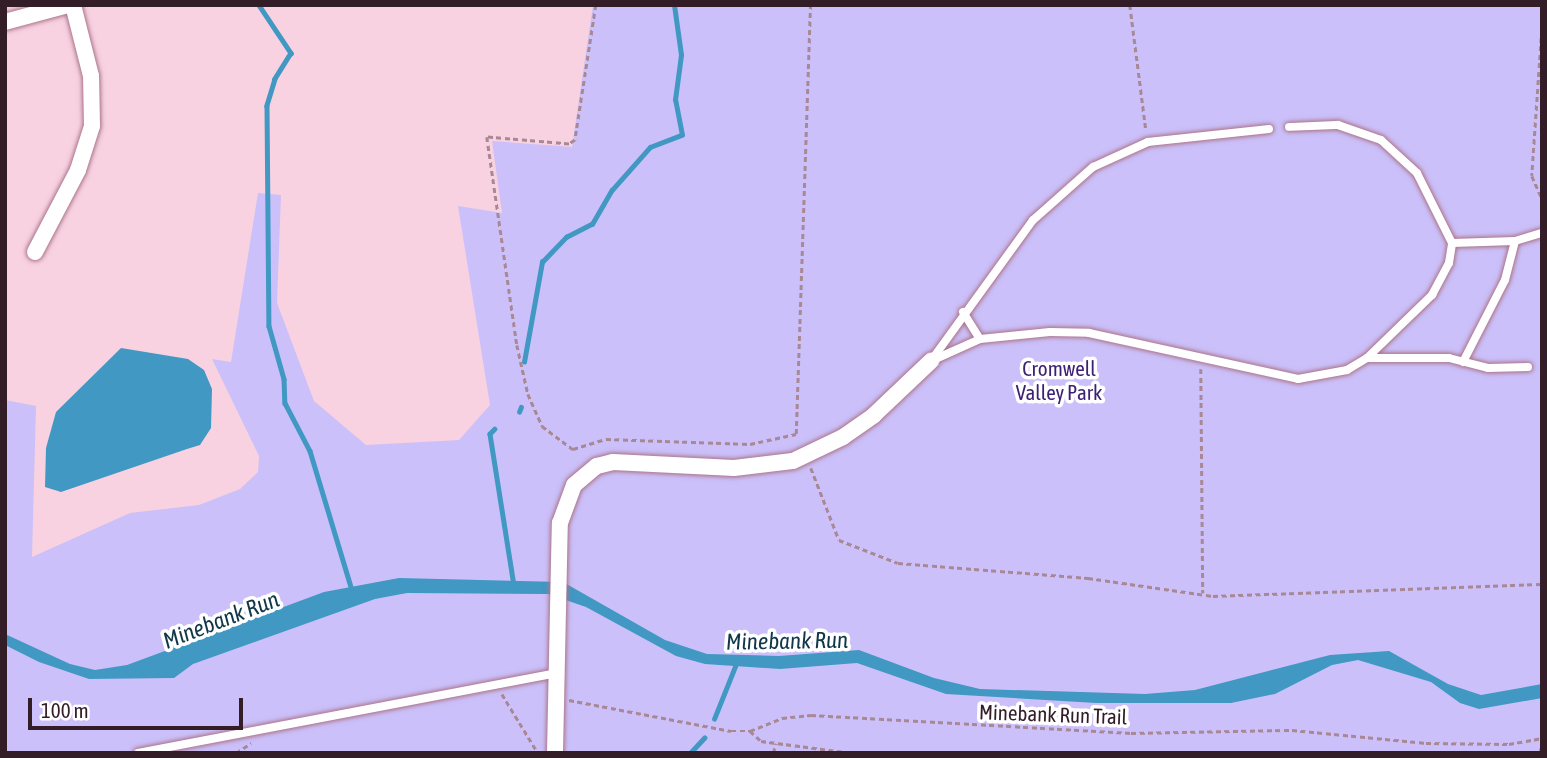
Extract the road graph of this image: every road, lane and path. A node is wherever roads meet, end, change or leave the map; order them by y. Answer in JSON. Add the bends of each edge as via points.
{"nodes":[{"id":1,"x":70,"y":5,"type":"edge"},
{"id":2,"x":596,"y":5,"type":"edge"},
{"id":3,"x":810,"y":5,"type":"edge"},
{"id":4,"x":1130,"y":5,"type":"edge"},
{"id":5,"x":5,"y":22,"type":"edge"},
{"id":6,"x":1542,"y":29,"type":"edge"},
{"id":7,"x":1289,"y":127,"type":"dead end"},
{"id":8,"x":1269,"y":129,"type":"dead end"},
{"id":9,"x":1148,"y":142,"type":"junction"},
{"id":10,"x":1542,"y":198,"type":"edge"},
{"id":11,"x":1542,"y":233,"type":"edge"},
{"id":12,"x":1515,"y":241,"type":"junction"},
{"id":13,"x":1452,"y":243,"type":"junction"},
{"id":14,"x":35,"y":252,"type":"dead end"},
{"id":15,"x":963,"y":312,"type":"junction"},
{"id":16,"x":980,"y":340,"type":"junction"},
{"id":17,"x":1367,"y":358,"type":"junction"},
{"id":18,"x":1200,"y":359,"type":"junction"},
{"id":19,"x":931,"y":361,"type":"junction"},
{"id":20,"x":1463,"y":362,"type":"junction"},
{"id":21,"x":1528,"y":368,"type":"dead end"},
{"id":22,"x":807,"y":455,"type":"junction"},
{"id":23,"x":1542,"y":584,"type":"edge"},
{"id":24,"x":1203,"y":593,"type":"junction"},
{"id":25,"x":558,"y":673,"type":"junction"},
{"id":26,"x":500,"y":691,"type":"dead end"},
{"id":27,"x":567,"y":699,"type":"dead end"},
{"id":28,"x":750,"y":731,"type":"junction"},
{"id":29,"x":260,"y":737,"type":"dead end"},
{"id":30,"x":1542,"y":738,"type":"edge"},
{"id":31,"x":776,"y":743,"type":"junction"},
{"id":32,"x":138,"y":753,"type":"edge"},
{"id":33,"x":236,"y":753,"type":"edge"},
{"id":34,"x":538,"y":753,"type":"edge"},
{"id":35,"x":555,"y":753,"type":"edge"},
{"id":36,"x":773,"y":753,"type":"edge"},
{"id":37,"x":852,"y":753,"type":"edge"},
{"id":38,"x":1539,"y":753,"type":"edge"}],
"edges":[{"from":1,"to":5,"type":"street"},
{"from":1,"to":14,"type":"street","via":[[91,76],[92,126],[78,170]]},
{"from":2,"to":3,"type":"path","via":[[575,140],[569,144],[487,137],[528,394],[542,426],[573,449],[606,439],[750,444],[796,434]]},
{"from":4,"to":9,"type":"path"},
{"from":6,"to":10,"type":"path","via":[[1532,176]]},
{"from":7,"to":13,"type":"lane","via":[[1338,125],[1381,140],[1417,173]]},
{"from":8,"to":9,"type":"lane"},
{"from":9,"to":15,"type":"lane","via":[[1093,167],[1063,190],[1033,220]]},
{"from":11,"to":12,"type":"lane"},
{"from":12,"to":13,"type":"lane"},
{"from":12,"to":20,"type":"lane","via":[[1506,280]]},
{"from":13,"to":17,"type":"lane","via":[[1449,263],[1432,295]]},
{"from":15,"to":16,"type":"lane"},
{"from":15,"to":19,"type":"lane"},
{"from":16,"to":18,"type":"lane","via":[[1016,333],[1089,333]]},
{"from":16,"to":19,"type":"lane"},
{"from":17,"to":18,"type":"lane","via":[[1347,370],[1298,379]]},
{"from":17,"to":20,"type":"lane"},
{"from":18,"to":24,"type":"path","via":[[1205,419]]},
{"from":19,"to":22,"type":"street","via":[[874,415]]},
{"from":20,"to":21,"type":"lane","via":[[1488,368]]},
{"from":22,"to":24,"type":"path","via":[[828,521],[839,540],[862,553],[898,563]]},
{"from":22,"to":25,"type":"street","via":[[745,468],[634,460],[597,466],[566,497],[560,523]]},
{"from":23,"to":24,"type":"path"},
{"from":25,"to":32,"type":"lane"},
{"from":25,"to":35,"type":"street"},
{"from":26,"to":34,"type":"path"},
{"from":27,"to":28,"type":"path","name":"Minebank Run Trail","via":[[716,729]]},
{"from":28,"to":30,"type":"path","name":"Minebank Run Trail","via":[[782,718],[811,715],[1131,733],[1292,730],[1426,743],[1509,744]]},
{"from":28,"to":31,"type":"path","via":[[761,741]]},
{"from":29,"to":33,"type":"path"},
{"from":30,"to":38,"type":"path"},
{"from":31,"to":36,"type":"path"},
{"from":31,"to":37,"type":"path"}]}
